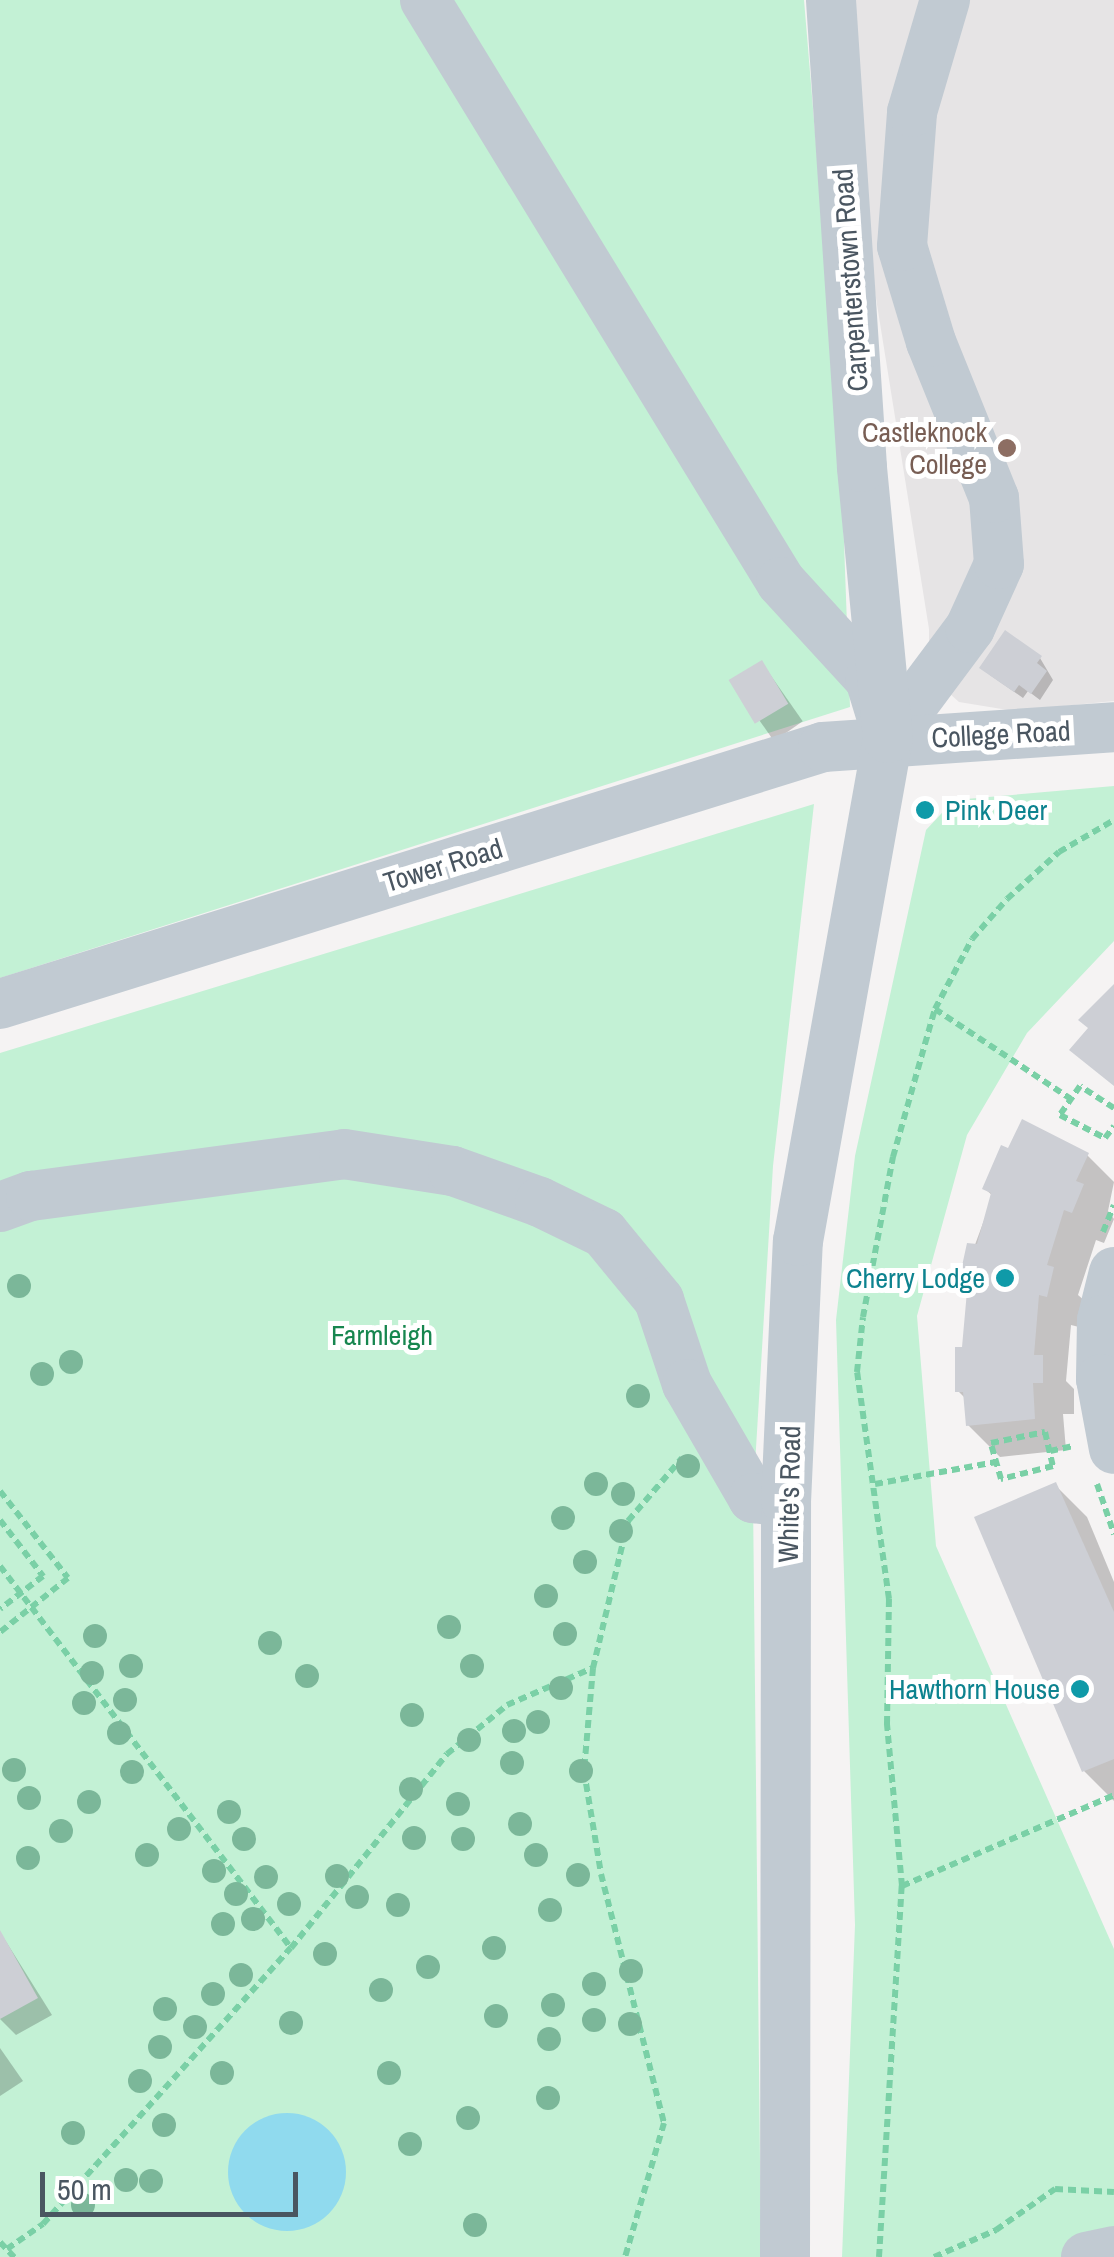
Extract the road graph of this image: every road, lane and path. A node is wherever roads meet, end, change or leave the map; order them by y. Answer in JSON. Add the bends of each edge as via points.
{"nodes":[{"id":1,"x":425,"y":0,"type":"edge"},
{"id":2,"x":831,"y":0,"type":"edge"},
{"id":3,"x":945,"y":0,"type":"edge"},
{"id":4,"x":1114,"y":728,"type":"edge"},
{"id":5,"x":888,"y":738,"type":"junction"},
{"id":6,"x":1114,"y":820,"type":"edge"},
{"id":7,"x":0,"y":1004,"type":"edge"},
{"id":8,"x":935,"y":1009,"type":"junction"},
{"id":9,"x":1070,"y":1099,"type":"junction"},
{"id":10,"x":1114,"y":1108,"type":"edge"},
{"id":11,"x":1113,"y":1128,"type":"edge"},
{"id":12,"x":0,"y":1207,"type":"edge"},
{"id":13,"x":1114,"y":1272,"type":"edge"},
{"id":14,"x":1108,"y":1321,"type":"edge"},
{"id":15,"x":721,"y":1444,"type":"junction"},
{"id":16,"x":1100,"y":1446,"type":"edge"},
{"id":17,"x":1050,"y":1451,"type":"junction"},
{"id":18,"x":996,"y":1462,"type":"junction"},
{"id":19,"x":875,"y":1484,"type":"junction"},
{"id":20,"x":0,"y":1491,"type":"edge"},
{"id":21,"x":786,"y":1502,"type":"junction"},
{"id":22,"x":1,"y":1522,"type":"edge"},
{"id":23,"x":0,"y":1566,"type":"edge"},
{"id":24,"x":21,"y":1593,"type":"junction"},
{"id":25,"x":32,"y":1607,"type":"junction"},
{"id":26,"x":0,"y":1610,"type":"edge"},
{"id":27,"x":0,"y":1632,"type":"edge"},
{"id":28,"x":593,"y":1668,"type":"junction"},
{"id":29,"x":1114,"y":1795,"type":"edge"},
{"id":30,"x":902,"y":1886,"type":"junction"},
{"id":31,"x":291,"y":1948,"type":"junction"},
{"id":32,"x":1114,"y":2192,"type":"edge"},
{"id":33,"x":0,"y":2242,"type":"edge"},
{"id":34,"x":7,"y":2249,"type":"junction"},
{"id":35,"x":1114,"y":2251,"type":"edge"},
{"id":36,"x":14,"y":2257,"type":"edge"},
{"id":37,"x":625,"y":2257,"type":"edge"},
{"id":38,"x":785,"y":2257,"type":"edge"},
{"id":39,"x":879,"y":2257,"type":"edge"},
{"id":40,"x":934,"y":2257,"type":"edge"},
{"id":41,"x":1086,"y":2257,"type":"edge"}],
"edges":[{"from":1,"to":5,"type":"street","via":[[780,582],[870,679]]},
{"from":2,"to":5,"type":"street","name":"Carpenterstown Road"},
{"from":3,"to":5,"type":"street","via":[[912,112],[902,246],[931,342],[994,498],[999,564],[970,628]]},
{"from":4,"to":5,"type":"street","name":"College Road"},
{"from":5,"to":7,"type":"street","name":"Tower Road","via":[[822,747]]},
{"from":5,"to":21,"type":"street","name":"White's Road","via":[[798,1241]]},
{"from":6,"to":8,"type":"path","via":[[1059,852],[1007,898],[972,940]]},
{"from":8,"to":9,"type":"path"},
{"from":8,"to":19,"type":"path","via":[[893,1158],[863,1318],[857,1372]]},
{"from":9,"to":10,"type":"path","via":[[1080,1086]]},
{"from":9,"to":11,"type":"path","via":[[1060,1115],[1105,1138]]},
{"from":12,"to":15,"type":"street","via":[[30,1196],[344,1154],[453,1171],[604,1233],[660,1300],[687,1384]]},
{"from":13,"to":14,"type":"street"},
{"from":14,"to":16,"type":"street"},
{"from":15,"to":21,"type":"street","via":[[753,1498]]},
{"from":15,"to":28,"type":"path","via":[[685,1454],[628,1521]]},
{"from":16,"to":17,"type":"path"},
{"from":17,"to":18,"type":"path","via":[[1053,1466],[1001,1478]]},
{"from":17,"to":18,"type":"path","via":[[1045,1432],[990,1442]]},
{"from":18,"to":19,"type":"path"},
{"from":19,"to":30,"type":"path","via":[[889,1599],[887,1724]]},
{"from":20,"to":25,"type":"path","via":[[68,1578]]},
{"from":21,"to":38,"type":"street","name":"White's Road"},
{"from":22,"to":24,"type":"path","via":[[44,1576]]},
{"from":23,"to":24,"type":"path"},
{"from":24,"to":25,"type":"path"},
{"from":24,"to":26,"type":"path"},
{"from":25,"to":27,"type":"path"},
{"from":25,"to":31,"type":"path"},
{"from":28,"to":31,"type":"path","via":[[506,1704],[447,1754]]},
{"from":28,"to":37,"type":"path","via":[[584,1771],[601,1874],[664,2123],[640,2225]]},
{"from":29,"to":30,"type":"path"},
{"from":30,"to":39,"type":"path"},
{"from":31,"to":34,"type":"path","via":[[43,2224]]},
{"from":32,"to":40,"type":"path","via":[[1055,2189],[996,2230]]},
{"from":33,"to":34,"type":"path"},
{"from":34,"to":36,"type":"path"},
{"from":35,"to":41,"type":"street"}]}
